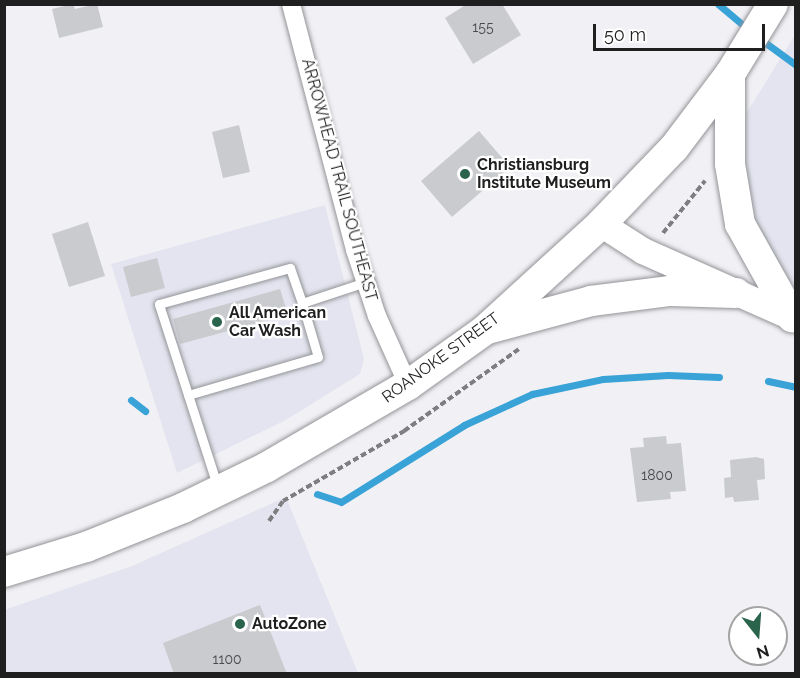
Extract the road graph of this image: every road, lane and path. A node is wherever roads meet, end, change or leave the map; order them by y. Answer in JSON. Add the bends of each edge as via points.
{"nodes":[{"id":1,"x":291,"y":4,"type":"edge"},
{"id":2,"x":773,"y":4,"type":"edge"},
{"id":3,"x":730,"y":74,"type":"junction"},
{"id":4,"x":706,"y":178,"type":"dead end"},
{"id":5,"x":601,"y":224,"type":"junction"},
{"id":6,"x":660,"y":236,"type":"dead end"},
{"id":7,"x":366,"y":282,"type":"junction"},
{"id":8,"x":736,"y":293,"type":"junction"},
{"id":9,"x":302,"y":303,"type":"junction"},
{"id":10,"x":794,"y":318,"type":"edge"},
{"id":11,"x":485,"y":330,"type":"junction"},
{"id":12,"x":526,"y":345,"type":"dead end"},
{"id":13,"x":408,"y":385,"type":"junction"},
{"id":14,"x":188,"y":395,"type":"junction"},
{"id":15,"x":219,"y":490,"type":"junction"},
{"id":16,"x":269,"y":521,"type":"dead end"},
{"id":17,"x":4,"y":572,"type":"edge"}],
"edges":[{"from":1,"to":7,"type":"street","name":"ARROWHEAD TRAIL SOUTHEAST"},
{"from":2,"to":3,"type":"main road","name":"ROANOKE STREET"},
{"from":3,"to":5,"type":"main road","name":"ROANOKE STREET","via":[[674,148]]},
{"from":3,"to":10,"type":"main road","via":[[730,164],[740,224]]},
{"from":4,"to":6,"type":"path","via":[[703,188]]},
{"from":5,"to":8,"type":"main road","via":[[643,251]]},
{"from":5,"to":11,"type":"main road","name":"ROANOKE STREET"},
{"from":7,"to":9,"type":"lane"},
{"from":7,"to":13,"type":"street","name":"ARROWHEAD TRAIL SOUTHEAST"},
{"from":8,"to":10,"type":"main road"},
{"from":8,"to":11,"type":"main road","via":[[670,291],[591,301]]},
{"from":9,"to":14,"type":"lane","via":[[318,357]]},
{"from":9,"to":14,"type":"lane","via":[[290,268],[159,304]]},
{"from":11,"to":13,"type":"main road","name":"ROANOKE STREET"},
{"from":12,"to":16,"type":"path","via":[[404,431],[283,501]]},
{"from":13,"to":15,"type":"main road","name":"ROANOKE STREET","via":[[339,428]]},
{"from":14,"to":15,"type":"lane"},
{"from":15,"to":17,"type":"main road","name":"ROANOKE STREET","via":[[86,547]]}]}
